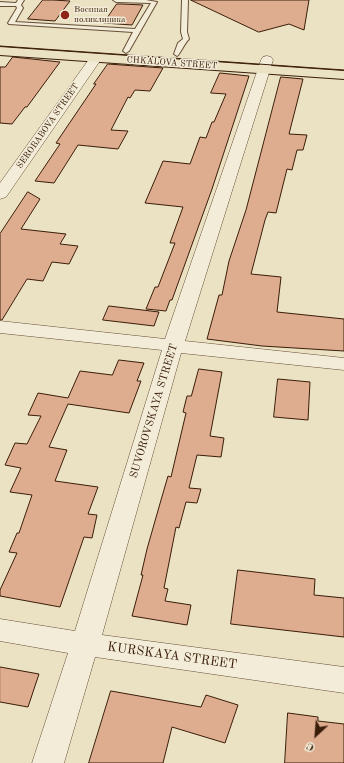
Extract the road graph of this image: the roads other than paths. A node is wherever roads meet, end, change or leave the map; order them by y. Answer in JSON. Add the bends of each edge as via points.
{"nodes":[{"id":1,"x":116,"y":0,"type":"edge"},
{"id":2,"x":185,"y":0,"type":"edge"},
{"id":3,"x":20,"y":2,"type":"edge"},
{"id":4,"x":0,"y":4,"type":"edge"},
{"id":5,"x":136,"y":31,"type":"junction"},
{"id":6,"x":0,"y":43,"type":"edge"},
{"id":7,"x":0,"y":51,"type":"edge"},
{"id":8,"x":126,"y":51,"type":"junction"},
{"id":9,"x":177,"y":54,"type":"junction"},
{"id":10,"x":96,"y":58,"type":"junction"},
{"id":11,"x":266,"y":65,"type":"junction"},
{"id":12,"x":344,"y":65,"type":"edge"},
{"id":13,"x":344,"y":75,"type":"edge"},
{"id":14,"x":0,"y":194,"type":"edge"},
{"id":15,"x":0,"y":327,"type":"edge"},
{"id":16,"x":173,"y":346,"type":"junction"},
{"id":17,"x":344,"y":364,"type":"edge"},
{"id":18,"x":0,"y":630,"type":"edge"},
{"id":19,"x":85,"y":644,"type":"junction"},
{"id":20,"x":344,"y":680,"type":"edge"},
{"id":21,"x":48,"y":763,"type":"edge"}],
"edges":[{"from":1,"to":5,"type":"lane","via":[[154,2]]},
{"from":2,"to":9,"type":"lane","via":[[186,39],[181,43]]},
{"from":3,"to":4,"type":"lane"},
{"from":3,"to":5,"type":"lane","via":[[20,8],[11,23]]},
{"from":5,"to":8,"type":"lane"},
{"from":6,"to":8,"type":"main road","name":"CHKALOVA STREET"},
{"from":7,"to":10,"type":"main road","name":"CHKALOVA STREET"},
{"from":8,"to":9,"type":"main road","name":"CHKALOVA STREET"},
{"from":9,"to":11,"type":"main road","name":"CHKALOVA STREET"},
{"from":10,"to":11,"type":"main road","name":"CHKALOVA STREET"},
{"from":10,"to":14,"type":"street","name":"SEROBABOVA STREET"},
{"from":11,"to":12,"type":"main road","name":"CHKALOVA STREET"},
{"from":11,"to":13,"type":"main road","name":"CHKALOVA STREET"},
{"from":11,"to":16,"type":"street","name":"SUVOROVSKAYA STREET"},
{"from":15,"to":16,"type":"street"},
{"from":16,"to":17,"type":"street"},
{"from":16,"to":19,"type":"street","name":"SUVOROVSKAYA STREET"},
{"from":18,"to":19,"type":"street","name":"KURSKAYA STREET"},
{"from":19,"to":20,"type":"street","name":"KURSKAYA STREET"},
{"from":19,"to":21,"type":"street","name":"SUVOROVSKAYA STREET"}]}
